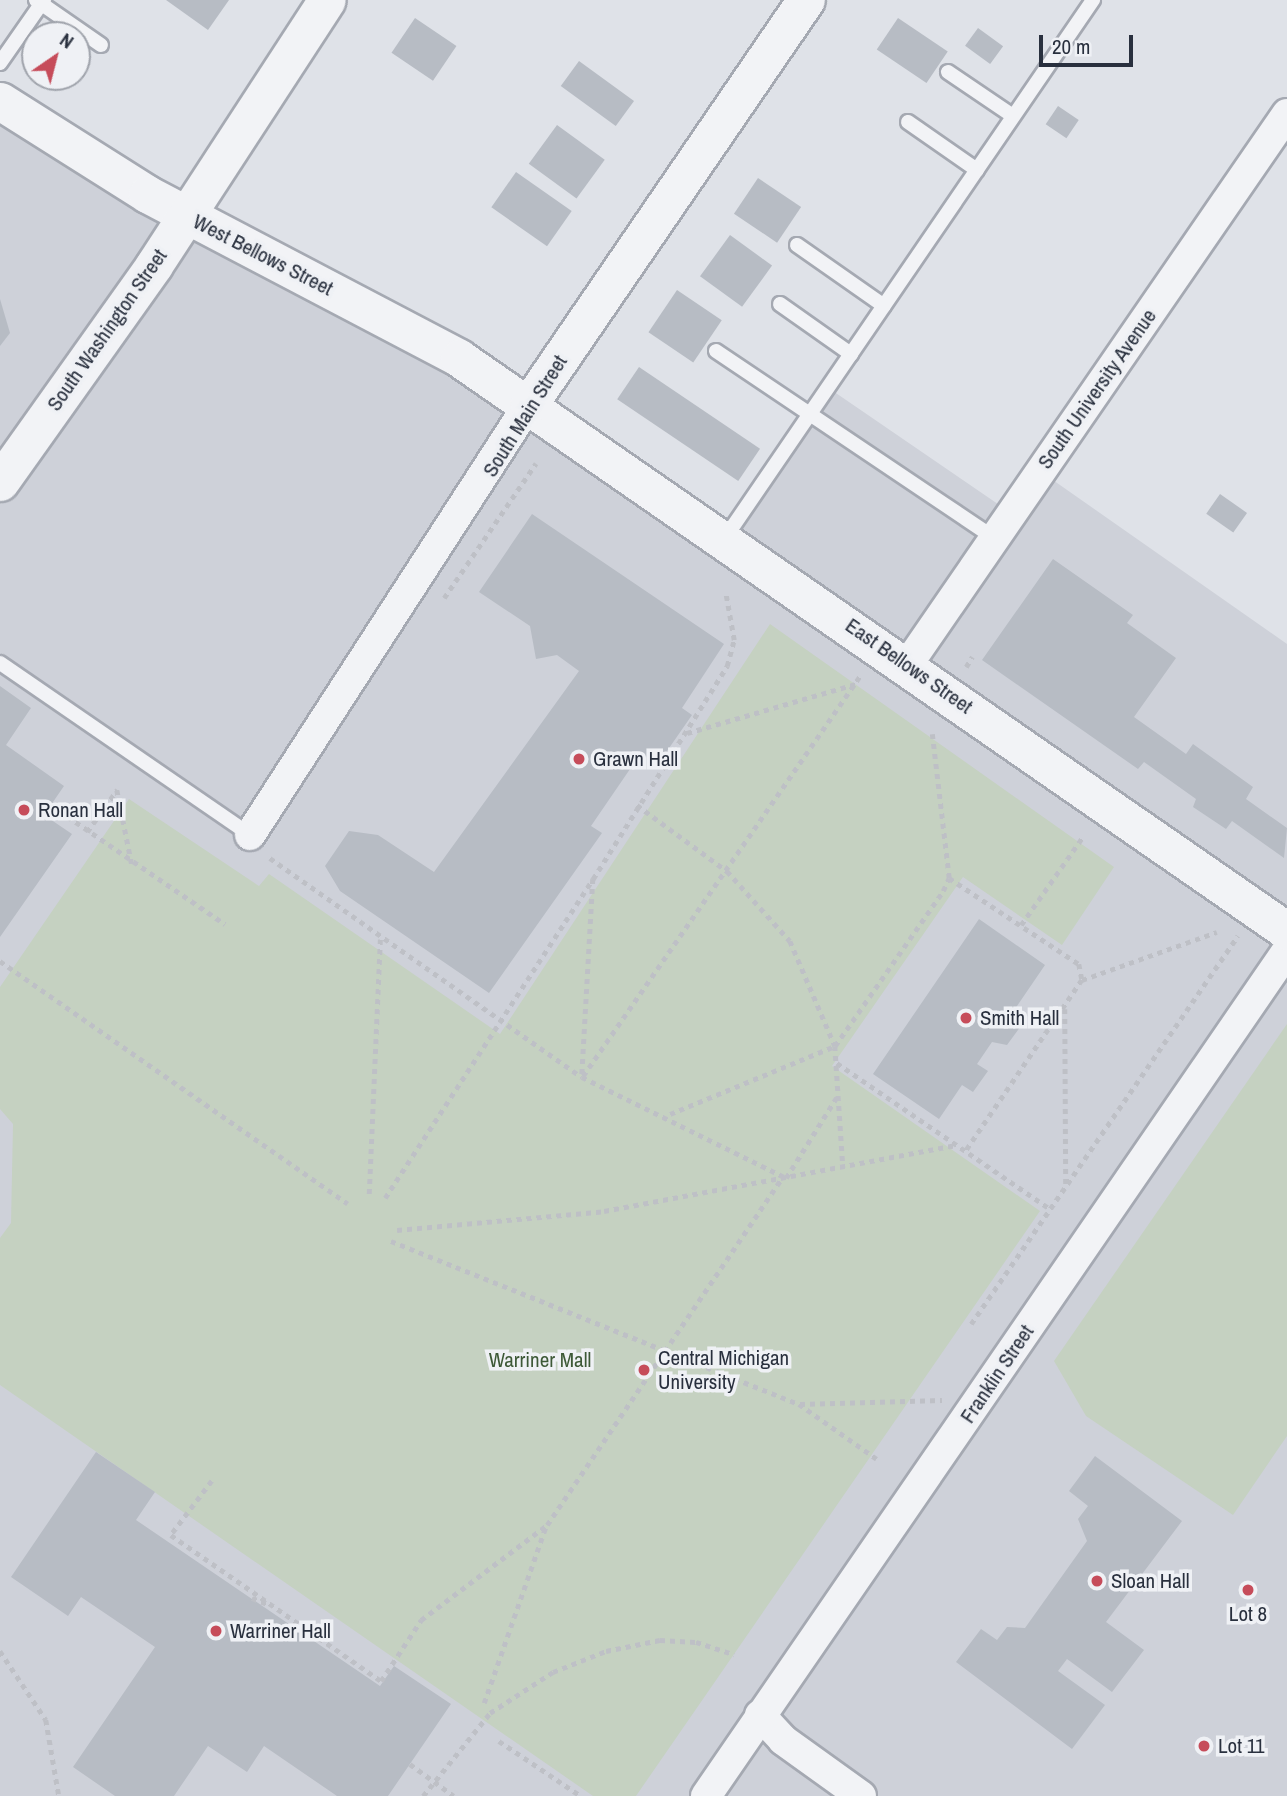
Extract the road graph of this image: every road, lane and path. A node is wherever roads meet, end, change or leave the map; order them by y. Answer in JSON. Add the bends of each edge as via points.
{"nodes":[{"id":1,"x":327,"y":0,"type":"edge"},
{"id":2,"x":806,"y":0,"type":"edge"},
{"id":3,"x":1093,"y":0,"type":"edge"},
{"id":4,"x":40,"y":1,"type":"edge"},
{"id":5,"x":101,"y":45,"type":"dead end"},
{"id":6,"x":0,"y":63,"type":"edge"},
{"id":7,"x":948,"y":72,"type":"dead end"},
{"id":8,"x":0,"y":101,"type":"edge"},
{"id":9,"x":1287,"y":114,"type":"edge"},
{"id":10,"x":1013,"y":116,"type":"junction"},
{"id":11,"x":908,"y":122,"type":"dead end"},
{"id":12,"x":976,"y":170,"type":"junction"},
{"id":13,"x":186,"y":215,"type":"junction"},
{"id":14,"x":797,"y":245,"type":"dead end"},
{"id":15,"x":780,"y":304,"type":"dead end"},
{"id":16,"x":884,"y":306,"type":"junction"},
{"id":17,"x":716,"y":351,"type":"dead end"},
{"id":18,"x":851,"y":354,"type":"junction"},
{"id":19,"x":528,"y":404,"type":"junction"},
{"id":20,"x":808,"y":416,"type":"junction"},
{"id":21,"x":0,"y":482,"type":"edge"},
{"id":22,"x":726,"y":538,"type":"junction"},
{"id":23,"x":994,"y":538,"type":"junction"},
{"id":24,"x":726,"y":595,"type":"dead end"},
{"id":25,"x":0,"y":663,"type":"edge"},
{"id":26,"x":908,"y":664,"type":"junction"},
{"id":27,"x":863,"y":671,"type":"dead end"},
{"id":28,"x":857,"y":684,"type":"junction"},
{"id":29,"x":686,"y":733,"type":"junction"},
{"id":30,"x":932,"y":734,"type":"dead end"},
{"id":31,"x":51,"y":805,"type":"dead end"},
{"id":32,"x":637,"y":805,"type":"junction"},
{"id":33,"x":87,"y":832,"type":"junction"},
{"id":34,"x":250,"y":835,"type":"joint"},
{"id":35,"x":1082,"y":838,"type":"dead end"},
{"id":36,"x":268,"y":860,"type":"dead end"},
{"id":37,"x":132,"y":865,"type":"junction"},
{"id":38,"x":727,"y":871,"type":"junction"},
{"id":39,"x":593,"y":878,"type":"junction"},
{"id":40,"x":949,"y":878,"type":"junction"},
{"id":41,"x":225,"y":924,"type":"dead end"},
{"id":42,"x":1246,"y":924,"type":"dead end"},
{"id":43,"x":1021,"y":925,"type":"junction"},
{"id":44,"x":1287,"y":930,"type":"edge"},
{"id":45,"x":1217,"y":932,"type":"dead end"},
{"id":46,"x":380,"y":939,"type":"junction"},
{"id":47,"x":1287,"y":951,"type":"edge"},
{"id":48,"x":0,"y":961,"type":"edge"},
{"id":49,"x":1082,"y":980,"type":"junction"},
{"id":50,"x":1065,"y":1007,"type":"junction"},
{"id":51,"x":499,"y":1019,"type":"junction"},
{"id":52,"x":835,"y":1046,"type":"junction"},
{"id":53,"x":836,"y":1063,"type":"junction"},
{"id":54,"x":582,"y":1077,"type":"junction"},
{"id":55,"x":838,"y":1095,"type":"junction"},
{"id":56,"x":670,"y":1115,"type":"junction"},
{"id":57,"x":955,"y":1145,"type":"junction"},
{"id":58,"x":965,"y":1152,"type":"junction"},
{"id":59,"x":843,"y":1168,"type":"junction"},
{"id":60,"x":784,"y":1178,"type":"junction"},
{"id":61,"x":1066,"y":1187,"type":"junction"},
{"id":62,"x":369,"y":1194,"type":"dead end"},
{"id":63,"x":385,"y":1198,"type":"dead end"},
{"id":64,"x":348,"y":1204,"type":"dead end"},
{"id":65,"x":1051,"y":1209,"type":"junction"},
{"id":66,"x":397,"y":1230,"type":"dead end"},
{"id":67,"x":391,"y":1241,"type":"dead end"},
{"id":68,"x":971,"y":1324,"type":"dead end"},
{"id":69,"x":662,"y":1349,"type":"junction"},
{"id":70,"x":949,"y":1400,"type":"dead end"},
{"id":71,"x":799,"y":1404,"type":"junction"},
{"id":72,"x":877,"y":1459,"type":"dead end"},
{"id":73,"x":212,"y":1481,"type":"dead end"},
{"id":74,"x":547,"y":1525,"type":"junction"},
{"id":75,"x":252,"y":1598,"type":"dead end"},
{"id":76,"x":275,"y":1606,"type":"junction"},
{"id":77,"x":0,"y":1651,"type":"edge"},
{"id":78,"x":734,"y":1654,"type":"dead end"},
{"id":79,"x":484,"y":1703,"type":"dead end"},
{"id":80,"x":760,"y":1715,"type":"junction"},
{"id":81,"x":499,"y":1741,"type":"dead end"},
{"id":82,"x":410,"y":1764,"type":"dead end"},
{"id":83,"x":434,"y":1781,"type":"junction"},
{"id":84,"x":59,"y":1796,"type":"edge"},
{"id":85,"x":423,"y":1796,"type":"edge"},
{"id":86,"x":454,"y":1796,"type":"edge"},
{"id":87,"x":581,"y":1796,"type":"edge"},
{"id":88,"x":706,"y":1796,"type":"edge"},
{"id":89,"x":861,"y":1796,"type":"edge"}],
"edges":[{"from":1,"to":13,"type":"street","name":"South Washington Street"},
{"from":2,"to":19,"type":"street","name":"South Main Street"},
{"from":3,"to":10,"type":"lane"},
{"from":4,"to":5,"type":"lane"},
{"from":4,"to":6,"type":"lane"},
{"from":7,"to":10,"type":"lane"},
{"from":8,"to":13,"type":"street","name":"West Bellows Street"},
{"from":9,"to":23,"type":"street","name":"South University Avenue"},
{"from":10,"to":12,"type":"lane"},
{"from":11,"to":12,"type":"lane"},
{"from":12,"to":16,"type":"lane"},
{"from":13,"to":19,"type":"street","name":"West Bellows Street","via":[[459,358]]},
{"from":13,"to":21,"type":"street","name":"South Washington Street"},
{"from":14,"to":16,"type":"lane"},
{"from":15,"to":18,"type":"lane"},
{"from":16,"to":18,"type":"lane"},
{"from":17,"to":20,"type":"lane"},
{"from":18,"to":20,"type":"lane"},
{"from":19,"to":22,"type":"street","name":"East Bellows Street"},
{"from":19,"to":34,"type":"street","name":"South Main Street"},
{"from":20,"to":22,"type":"lane"},
{"from":20,"to":23,"type":"lane"},
{"from":22,"to":26,"type":"street","name":"East Bellows Street"},
{"from":23,"to":26,"type":"street","name":"South University Avenue"},
{"from":24,"to":29,"type":"path","via":[[734,640],[726,666]]},
{"from":25,"to":34,"type":"lane"},
{"from":26,"to":44,"type":"street","name":"East Bellows Street"},
{"from":27,"to":28,"type":"path"},
{"from":28,"to":29,"type":"path"},
{"from":28,"to":38,"type":"path"},
{"from":29,"to":32,"type":"path"},
{"from":30,"to":40,"type":"path"},
{"from":31,"to":33,"type":"path"},
{"from":32,"to":38,"type":"path"},
{"from":32,"to":39,"type":"path"},
{"from":33,"to":37,"type":"path"},
{"from":33,"to":37,"type":"path","via":[[117,790]]},
{"from":35,"to":43,"type":"path"},
{"from":36,"to":46,"type":"path"},
{"from":37,"to":41,"type":"path"},
{"from":38,"to":52,"type":"path","via":[[790,941]]},
{"from":38,"to":54,"type":"path"},
{"from":39,"to":51,"type":"path"},
{"from":39,"to":54,"type":"path"},
{"from":40,"to":43,"type":"path"},
{"from":40,"to":52,"type":"path"},
{"from":42,"to":61,"type":"path"},
{"from":43,"to":49,"type":"path","via":[[1079,964]]},
{"from":45,"to":49,"type":"path"},
{"from":46,"to":51,"type":"path"},
{"from":46,"to":62,"type":"path"},
{"from":47,"to":80,"type":"street","name":"Franklin Street"},
{"from":48,"to":64,"type":"path"},
{"from":49,"to":50,"type":"path"},
{"from":50,"to":58,"type":"path"},
{"from":50,"to":61,"type":"path"},
{"from":51,"to":54,"type":"path"},
{"from":51,"to":63,"type":"path"},
{"from":52,"to":53,"type":"path"},
{"from":52,"to":56,"type":"path"},
{"from":53,"to":55,"type":"path"},
{"from":53,"to":57,"type":"path"},
{"from":54,"to":56,"type":"path"},
{"from":55,"to":59,"type":"path"},
{"from":55,"to":60,"type":"path"},
{"from":56,"to":60,"type":"path"},
{"from":57,"to":58,"type":"path"},
{"from":57,"to":59,"type":"path"},
{"from":58,"to":65,"type":"path"},
{"from":59,"to":60,"type":"path"},
{"from":60,"to":66,"type":"path","via":[[604,1211]]},
{"from":60,"to":69,"type":"path"},
{"from":61,"to":65,"type":"path"},
{"from":65,"to":68,"type":"path"},
{"from":67,"to":69,"type":"path"},
{"from":69,"to":71,"type":"path"},
{"from":69,"to":74,"type":"path"},
{"from":70,"to":71,"type":"path"},
{"from":71,"to":72,"type":"path"},
{"from":73,"to":76,"type":"path","via":[[171,1535]]},
{"from":74,"to":76,"type":"path","via":[[421,1620],[381,1681]]},
{"from":74,"to":79,"type":"path"},
{"from":75,"to":76,"type":"path"},
{"from":77,"to":84,"type":"path","via":[[46,1720]]},
{"from":78,"to":83,"type":"path","via":[[696,1642],[660,1640],[606,1651],[553,1672],[490,1713]]},
{"from":80,"to":88,"type":"street","name":"Franklin Street"},
{"from":80,"to":89,"type":"street","via":[[783,1740]]},
{"from":81,"to":87,"type":"path"},
{"from":82,"to":83,"type":"path"},
{"from":83,"to":85,"type":"path"},
{"from":83,"to":86,"type":"path"}]}
